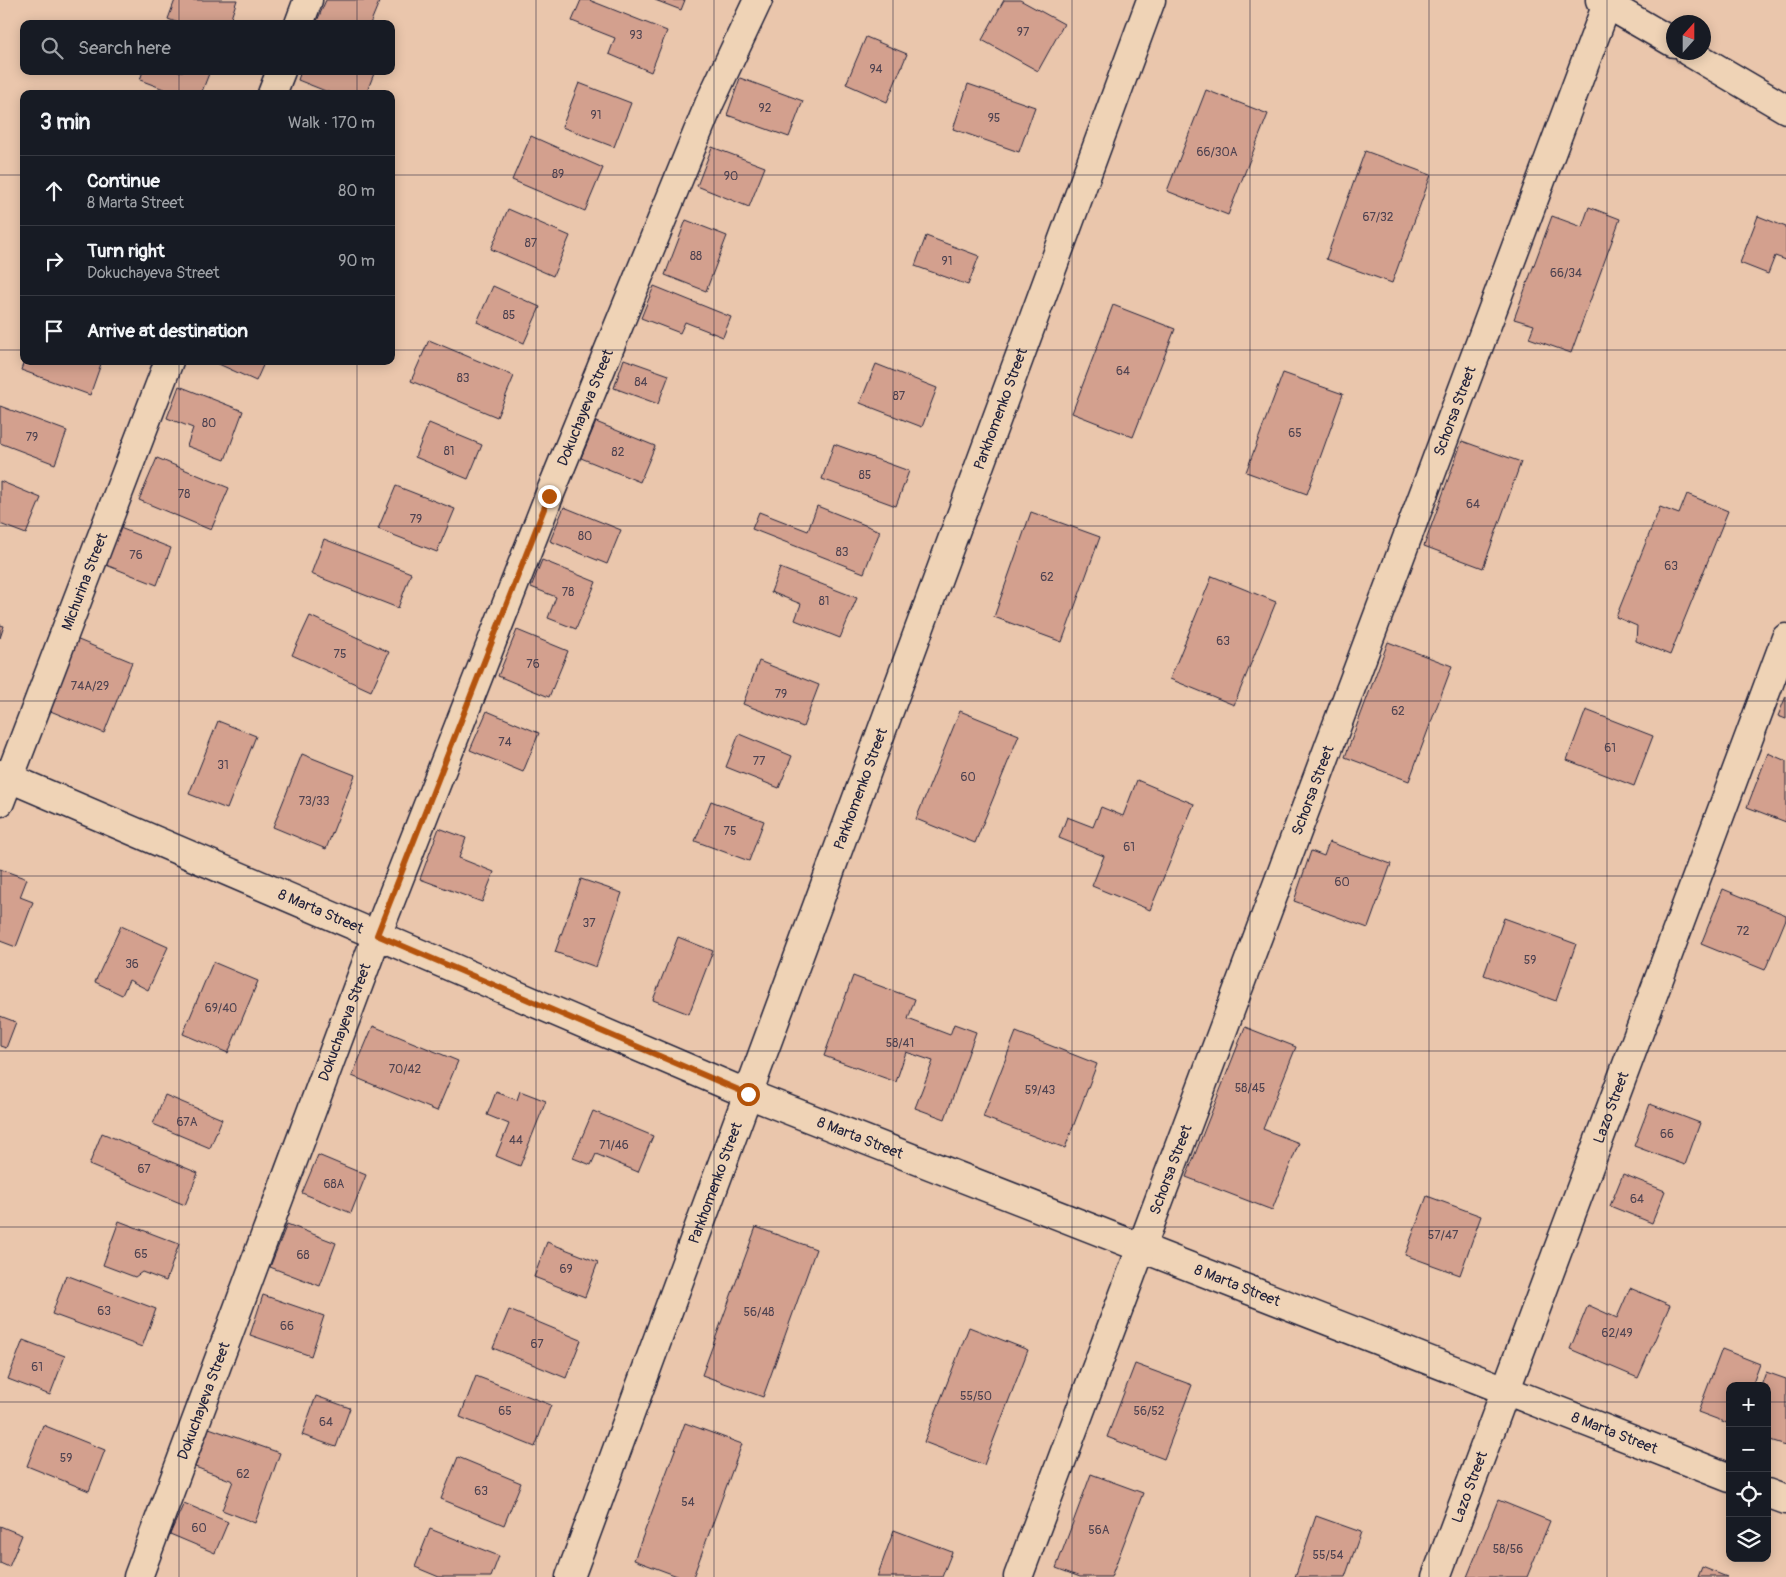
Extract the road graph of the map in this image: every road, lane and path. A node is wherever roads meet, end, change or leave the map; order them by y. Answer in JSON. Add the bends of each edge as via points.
{"nodes":[{"id":1,"x":308,"y":0,"type":"edge"},
{"id":2,"x":758,"y":0,"type":"edge"},
{"id":3,"x":1150,"y":0,"type":"edge"},
{"id":4,"x":1603,"y":2,"type":"edge"},
{"id":5,"x":300,"y":20,"type":"edge"},
{"id":6,"x":1666,"y":38,"type":"edge"},
{"id":7,"x":1703,"y":60,"type":"edge"},
{"id":8,"x":279,"y":75,"type":"edge"},
{"id":9,"x":274,"y":90,"type":"edge"},
{"id":10,"x":1786,"y":109,"type":"edge"},
{"id":11,"x":167,"y":365,"type":"edge"},
{"id":12,"x":1786,"y":638,"type":"edge"},
{"id":13,"x":3,"y":785,"type":"edge"},
{"id":14,"x":377,"y":935,"type":"junction"},
{"id":15,"x":748,"y":1094,"type":"junction"},
{"id":16,"x":1142,"y":1248,"type":"junction"},
{"id":17,"x":1506,"y":1391,"type":"junction"},
{"id":18,"x":1726,"y":1476,"type":"edge"},
{"id":19,"x":1771,"y":1494,"type":"edge"},
{"id":20,"x":1786,"y":1500,"type":"edge"},
{"id":21,"x":138,"y":1577,"type":"edge"},
{"id":22,"x":570,"y":1577,"type":"edge"},
{"id":23,"x":1018,"y":1577,"type":"edge"},
{"id":24,"x":1436,"y":1577,"type":"edge"}],
"edges":[{"from":1,"to":5,"type":"street"},
{"from":2,"to":14,"type":"street","name":"Dokuchayeva Street","via":[[710,102],[549,496]]},
{"from":3,"to":15,"type":"street","name":"Parkhomenko Street"},
{"from":4,"to":6,"type":"street"},
{"from":4,"to":16,"type":"street","name":"Schorsa Street"},
{"from":7,"to":10,"type":"street"},
{"from":8,"to":9,"type":"street"},
{"from":11,"to":13,"type":"street","name":"Michurina Street"},
{"from":12,"to":17,"type":"street","name":"Lazo Street"},
{"from":13,"to":14,"type":"street","name":"8 Marta Street"},
{"from":14,"to":15,"type":"street","name":"8 Marta Street"},
{"from":14,"to":21,"type":"street","name":"Dokuchayeva Street"},
{"from":15,"to":16,"type":"street","name":"8 Marta Street"},
{"from":15,"to":22,"type":"street","name":"Parkhomenko Street"},
{"from":16,"to":17,"type":"street","name":"8 Marta Street"},
{"from":16,"to":23,"type":"street","name":"Schorsa Street"},
{"from":17,"to":18,"type":"street","name":"8 Marta Street"},
{"from":17,"to":24,"type":"street","name":"Lazo Street"},
{"from":19,"to":20,"type":"street"}]}
